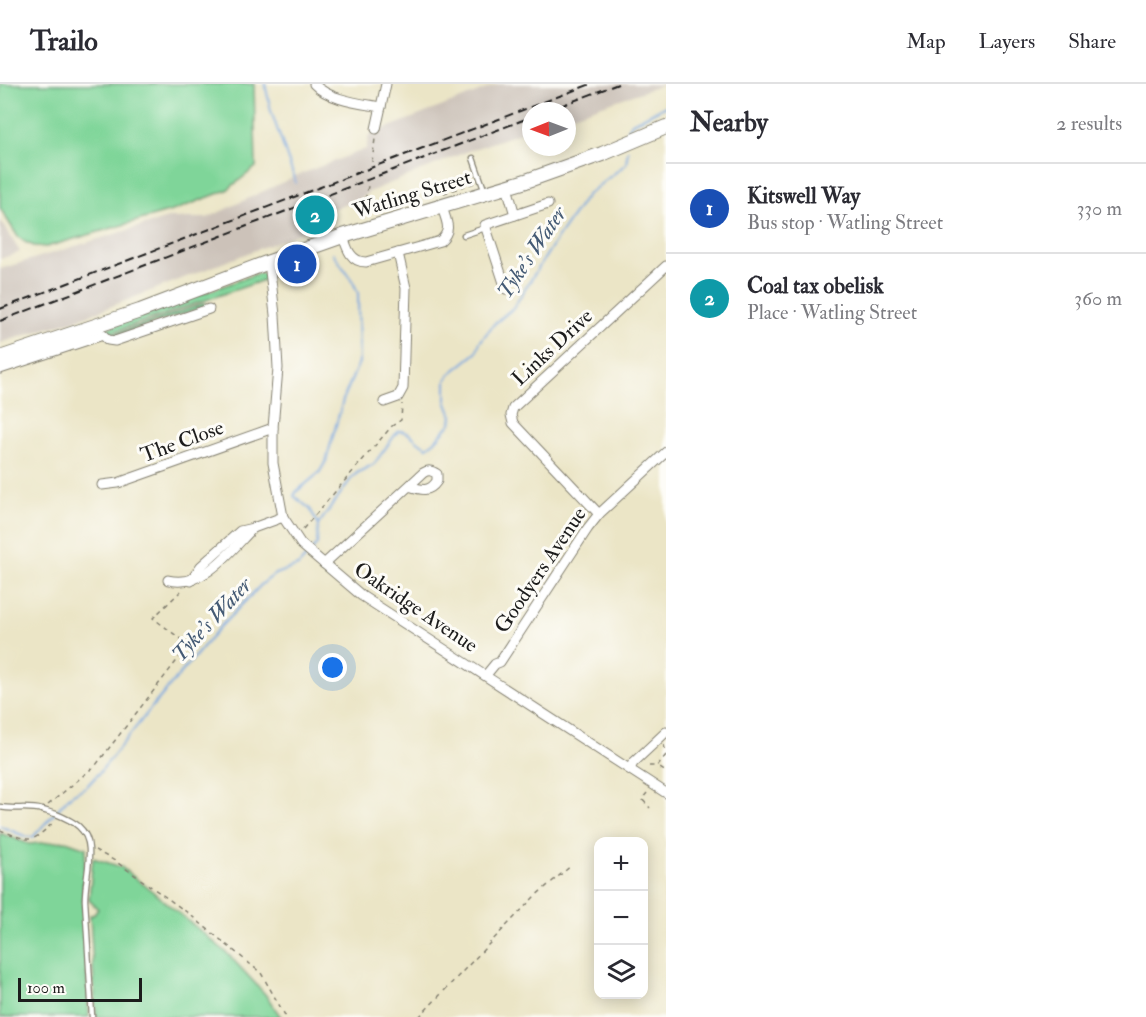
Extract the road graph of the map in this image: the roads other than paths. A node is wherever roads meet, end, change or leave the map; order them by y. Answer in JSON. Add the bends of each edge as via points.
{"nodes":[{"id":1,"x":314,"y":84,"type":"edge"},
{"id":2,"x":386,"y":84,"type":"edge"},
{"id":3,"x":381,"y":107,"type":"junction"},
{"id":4,"x":666,"y":127,"type":"edge"},
{"id":5,"x":376,"y":129,"type":"road end"},
{"id":6,"x":473,"y":158,"type":"dead end"},
{"id":7,"x":483,"y":187,"type":"junction"},
{"id":8,"x":507,"y":188,"type":"junction"},
{"id":9,"x":548,"y":204,"type":"dead end"},
{"id":10,"x":442,"y":207,"type":"junction"},
{"id":11,"x":515,"y":215,"type":"junction"},
{"id":12,"x":485,"y":228,"type":"junction"},
{"id":13,"x":464,"y":235,"type":"dead end"},
{"id":14,"x":344,"y":236,"type":"junction"},
{"id":15,"x":398,"y":253,"type":"junction"},
{"id":16,"x":269,"y":262,"type":"junction"},
{"id":17,"x":666,"y":266,"type":"edge"},
{"id":18,"x":506,"y":289,"type":"dead end"},
{"id":19,"x":209,"y":309,"type":"dead end"},
{"id":20,"x":102,"y":330,"type":"junction"},
{"id":21,"x":0,"y":358,"type":"edge"},
{"id":22,"x":0,"y":369,"type":"edge"},
{"id":23,"x":384,"y":402,"type":"dead end"},
{"id":24,"x":273,"y":428,"type":"junction"},
{"id":25,"x":666,"y":452,"type":"edge"},
{"id":26,"x":102,"y":485,"type":"dead end"},
{"id":27,"x":410,"y":486,"type":"dead end"},
{"id":28,"x":599,"y":514,"type":"junction"},
{"id":29,"x":283,"y":517,"type":"junction"},
{"id":30,"x":324,"y":564,"type":"junction"},
{"id":31,"x":168,"y":580,"type":"dead end"},
{"id":32,"x":500,"y":662,"type":"junction"},
{"id":33,"x":486,"y":675,"type":"junction"},
{"id":34,"x":496,"y":682,"type":"junction"},
{"id":35,"x":666,"y":732,"type":"edge"},
{"id":36,"x":630,"y":770,"type":"junction"},
{"id":37,"x":666,"y":793,"type":"edge"},
{"id":38,"x":0,"y":807,"type":"edge"},
{"id":39,"x":92,"y":1017,"type":"edge"}],
"edges":[{"from":1,"to":3,"type":"street","via":[[332,96]]},
{"from":2,"to":3,"type":"street"},
{"from":3,"to":5,"type":"street"},
{"from":4,"to":8,"type":"main road","name":"Watling Street"},
{"from":6,"to":7,"type":"lane"},
{"from":7,"to":8,"type":"main road","name":"Watling Street"},
{"from":7,"to":10,"type":"main road","name":"Watling Street"},
{"from":8,"to":11,"type":"street"},
{"from":9,"to":11,"type":"street"},
{"from":10,"to":14,"type":"main road","name":"Watling Street","via":[[366,223]]},
{"from":10,"to":15,"type":"street","via":[[448,228],[443,239]]},
{"from":11,"to":12,"type":"street","via":[[484,225]]},
{"from":12,"to":13,"type":"lane"},
{"from":12,"to":18,"type":"street"},
{"from":14,"to":15,"type":"street","via":[[352,257],[359,262]]},
{"from":14,"to":16,"type":"main road","name":"Watling Street"},
{"from":15,"to":23,"type":"street","via":[[406,288],[402,391],[398,398]]},
{"from":16,"to":20,"type":"main road","name":"Watling Street"},
{"from":16,"to":24,"type":"street","name":"Oakridge Avenue","via":[[278,368]]},
{"from":17,"to":28,"type":"street","name":"Links Drive","via":[[513,408],[511,415],[513,423]]},
{"from":19,"to":20,"type":"street","via":[[115,341],[108,340]]},
{"from":20,"to":21,"type":"main road","name":"Watling Street"},
{"from":20,"to":22,"type":"street"},
{"from":24,"to":26,"type":"street","name":"The Close","via":[[118,483]]},
{"from":24,"to":29,"type":"street","name":"Oakridge Avenue","via":[[273,463]]},
{"from":25,"to":28,"type":"street","name":"Goodyers Avenue"},
{"from":27,"to":30,"type":"street"},
{"from":28,"to":32,"type":"street","name":"Goodyers Avenue"},
{"from":29,"to":30,"type":"street","name":"Oakridge Avenue","via":[[295,537]]},
{"from":29,"to":31,"type":"street","via":[[254,528],[204,575],[191,581]]},
{"from":30,"to":33,"type":"street","name":"Oakridge Avenue","via":[[362,596]]},
{"from":32,"to":33,"type":"street","name":"Goodyers Avenue"},
{"from":32,"to":34,"type":"street","name":"Goodyers Avenue"},
{"from":33,"to":34,"type":"street","name":"Oakridge Avenue"},
{"from":34,"to":36,"type":"street","name":"Oakridge Avenue"},
{"from":35,"to":36,"type":"street"},
{"from":36,"to":37,"type":"street","name":"Oakridge Avenue"},
{"from":38,"to":39,"type":"lane","via":[[47,811],[70,820],[88,838],[85,900]]}]}
